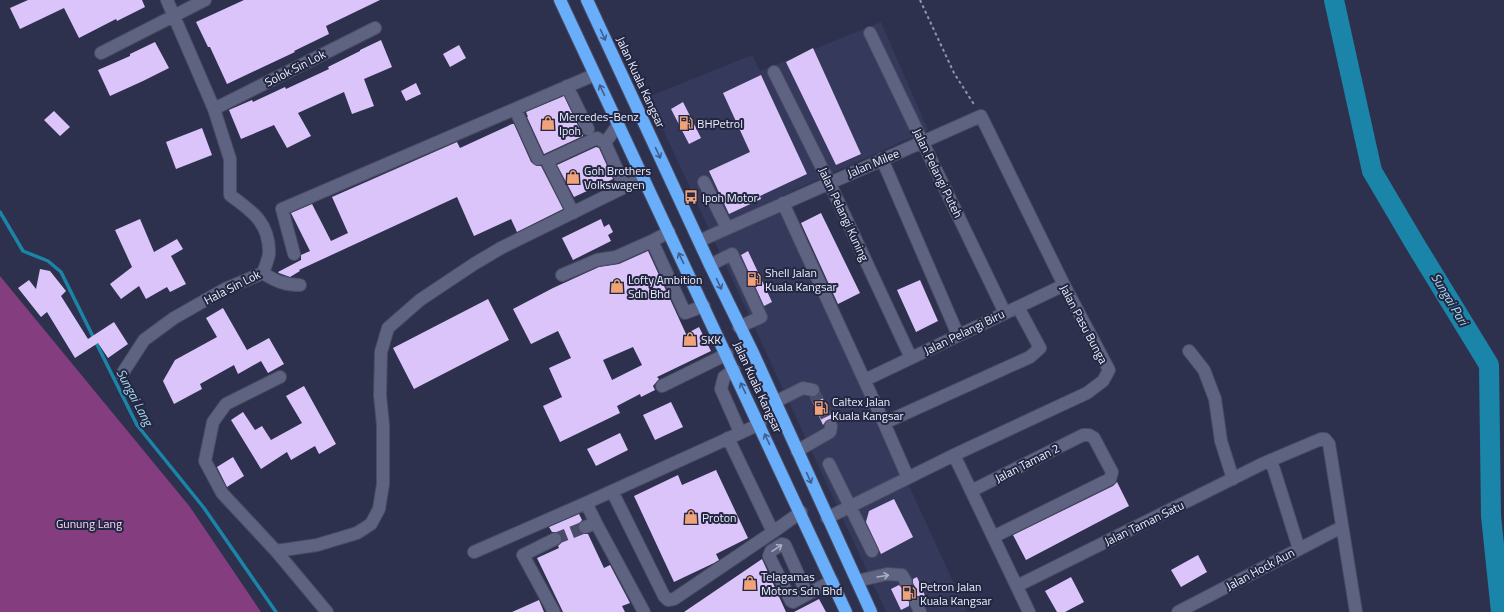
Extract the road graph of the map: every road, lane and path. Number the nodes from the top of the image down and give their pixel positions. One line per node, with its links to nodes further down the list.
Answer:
1 (167, 0): 6 (street, Hala Sin Lok)
2 (205, 0): 6 (street)
3 (560, 0): 11 (highway, Jalan Kuala Kangsar)
4 (587, 0): 30 (highway, Jalan Kuala Kangsar, one-way to 30)
5 (920, 0): 15 (path)
6 (174, 15): 9 (street); 13 (street, Hala Sin Lok)
7 (375, 28): 13 (street, Solok Sin Lok)
8 (870, 33): 18 (street, Jalan Pelangi Puteh)
9 (101, 53)
10 (774, 72): 24 (street, Jalan Pelangi Kuning)
11 (594, 74): 12 (street); 16 (highway, Jalan Kuala Kangsar, one-way to 11)
12 (567, 86): 14 (street); 17 (street)
13 (214, 109): 34 (street, Hala Sin Lok)
14 (515, 109): 20 (street); 32 (street)
15 (981, 116): 18 (street, Jalan Milee); 37 (street, Jalan Pasu Bunga)
16 (618, 125): 19 (street); 22 (highway, Jalan Kuala Kangsar)
17 (588, 129)
18 (922, 142): 21 (street, Jalan Milee); 40 (street, Jalan Pelangi Puteh)
19 (605, 143): 25 (street); 27 (street)
20 (538, 159)
21 (882, 160): 24 (street, Jalan Milee); 42 (street)
22 (642, 178): 25 (street); 29 (highway, Jalan Kuala Kangsar)
23 (704, 182): 28 (street)
24 (829, 182): 26 (street, Jalan Milee); 45 (street, Jalan Pelangi Kuning)
25 (625, 187): 27 (street)
26 (783, 203): 28 (street, Jalan Milee); 49 (street)
27 (573, 212): 75 (street)
28 (727, 228): 30 (street, Jalan Milee)
29 (668, 232): 31 (street); 38 (highway, Jalan Kuala Kangsar, one-way to 29)
30 (699, 240): 33 (highway, Jalan Kuala Kangsar)
31 (652, 241): 35 (street); 38 (street)
32 (294, 254)
33 (710, 265): 41 (highway, Jalan Kuala Kangsar, one-way to 41); 41 (street)
34 (263, 272): 36 (street); 47 (street, Hala Sin Lok)
35 (562, 275)
36 (300, 285)
37 (1064, 285): 39 (street, Jalan Pelangi Biru); 59 (street, Jalan Pasu Bunga)
38 (704, 306): 44 (highway, Jalan Kuala Kangsar)
39 (1018, 307): 40 (street, Jalan Pelangi Biru); 53 (street)
40 (1006, 313): 42 (street, Jalan Pelangi Biru)
41 (739, 327): 52 (highway, Jalan Kuala Kangsar)
42 (958, 335): 45 (street, Jalan Pelangi Biru)
43 (1189, 351): 63 (street)
44 (727, 354): 46 (highway, Jalan Kuala Kangsar); 50 (street)
45 (911, 358): 49 (street, Jalan Pelangi Biru)
46 (734, 370): 54 (highway, Jalan Kuala Kangsar, one-way to 46); 56 (street)
47 (122, 374)
48 (280, 377): 75 (street)
49 (865, 380): 53 (street)
50 (662, 386)
51 (813, 390): 52 (street)
52 (774, 402): 58 (highway, Jalan Kuala Kangsar)
53 (884, 423): 62 (street)
54 (760, 424): 56 (street); 68 (highway, Jalan Kuala Kangsar, one-way to 54)
55 (831, 426): 58 (street)
56 (740, 432): 57 (street)
57 (728, 438): 64 (street); 71 (street)
58 (797, 451): 69 (highway, Jalan Kuala Kangsar, one-way to 69)
59 (954, 455): 62 (street, Jalan Pasu Bunga); 65 (street)
60 (1271, 460): 63 (street, Jalan Taman Satu); 70 (street, Jalan Taman Satu); 74 (street)
61 (829, 464): 67 (street)
62 (908, 478): 67 (street, Jalan Pasu Bunga)
63 (1233, 479): 81 (street, Jalan Taman Satu)
64 (612, 491): 66 (street); 71 (street)
65 (971, 491): 72 (street); 72 (street, Jalan Taman 2)
66 (586, 504): 77 (street); 85 (street)
67 (850, 506): 69 (street, Jalan Pasu Bunga); 76 (street)
68 (801, 512): 71 (street); 78 (highway, Jalan Kuala Kangsar)
69 (827, 518): 79 (highway, Jalan Kuala Kangsar)
70 (1343, 530): 74 (street, Jalan Hock Aun); 90 (street)
71 (774, 532)
72 (993, 537): 81 (street)
73 (555, 539): 84 (street)
74 (1299, 549): 89 (street, Jalan Hock Aun)
75 (276, 551): 83 (street)
76 (872, 551)
77 (474, 552)
78 (830, 577): 82 (street); 86 (highway, Jalan Kuala Kangsar)
79 (857, 581): 80 (street, one-way to 80); 87 (highway, Jalan Kuala Kangsar)
80 (906, 582)
81 (1017, 586): 88 (street)
82 (805, 591)
83 (326, 612)
84 (554, 612)
85 (644, 612)
86 (846, 612)
87 (871, 612)
88 (1029, 612)
89 (1178, 612)
90 (1356, 612)

